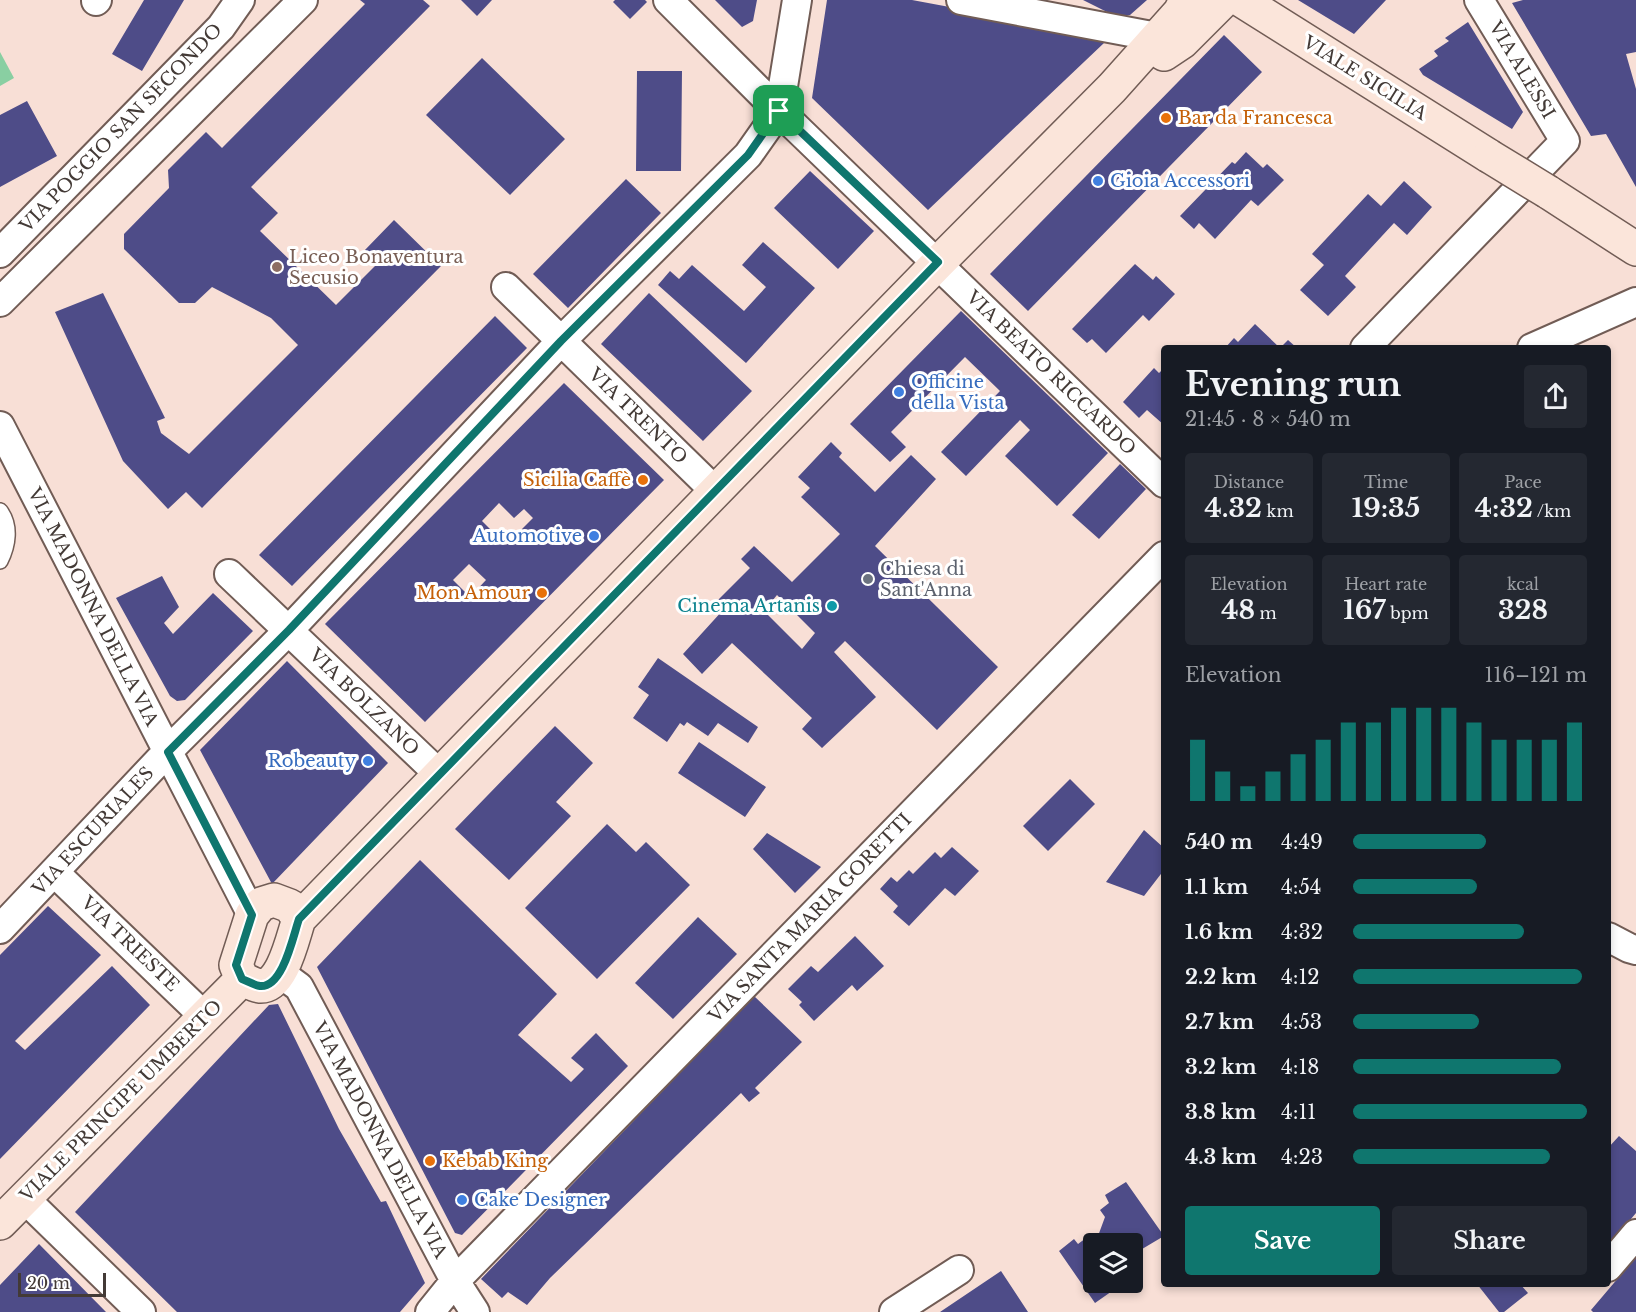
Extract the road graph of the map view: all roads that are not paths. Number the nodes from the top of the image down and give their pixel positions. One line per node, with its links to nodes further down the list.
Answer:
1 (240, 0): 14 (street, VIA POGGIO SAN SECONDO)
2 (303, 0): 17 (street)
3 (668, 0): 12 (street, VIA BEATO RICCARDO)
4 (797, 0): 12 (street, VIA ESCURIALES)
5 (961, 0): 10 (street)
6 (1186, 0): 10 (main road)
7 (1224, 0): 11 (main road)
8 (1241, 0): 13 (main road, VIALE SICILIA, bridge)
9 (1479, 0): 20 (street, VIA ALESSI)
10 (1157, 37): 11 (main road)
11 (1112, 88): 15 (main road)
12 (779, 111): 15 (street, VIA BEATO RICCARDO); 19 (street, VIA ESCURIALES)
13 (1636, 249)
14 (0, 253)
15 (938, 262): 23 (street, VIA BEATO RICCARDO); 24 (main road)
16 (506, 286): 19 (street, VIA TRENTO)
17 (0, 302)
18 (1625, 307): 21 (street)
19 (561, 341): 24 (street, VIA TRENTO); 29 (street, VIA ESCURIALES)
20 (1368, 345)
21 (1539, 345)
22 (0, 426): 30 (street, VIA MADONNA DELLA VIA)
23 (1161, 480)
24 (715, 491): 31 (main road)
25 (0, 511): 27 (lane)
26 (1161, 559): 46 (street, VIA SANTA MARIA GORETTI)
27 (0, 561)
28 (229, 574): 29 (street, VIA BOLZANO)
29 (289, 630): 30 (street, VIA ESCURIALES); 31 (street, VIA BOLZANO)
30 (168, 752): 32 (street, VIA ESCURIALES); 33 (street, VIA MADONNA DELLA VIA)
31 (439, 774): 34 (main road)
32 (55, 873): 35 (street, VIA ESCURIALES); 40 (street, VIA TRIESTE)
33 (252, 915): 34 (main road); 39 (main road)
34 (299, 919): 38 (main road)
35 (0, 929)
36 (1611, 939): 37 (street)
37 (1636, 950)
38 (280, 973): 39 (main road); 46 (street, VIA MADONNA DELLA VIA)
39 (242, 979): 40 (main road, VIALE PRINCIPE UMBERTO)
40 (204, 1016): 41 (main road, VIALE PRINCIPE UMBERTO)
41 (24, 1198): 42 (main road, VIALE PRINCIPE UMBERTO); 47 (street)
42 (0, 1223)
43 (1636, 1234): 44 (street)
44 (1611, 1263)
45 (959, 1270): 50 (street)
46 (455, 1281): 48 (street, VIA SANTA MARIA GORETTI); 49 (street, VIA MADONNA DELLA VIA)
47 (141, 1312)
48 (430, 1312)
49 (475, 1312)
50 (894, 1312)

